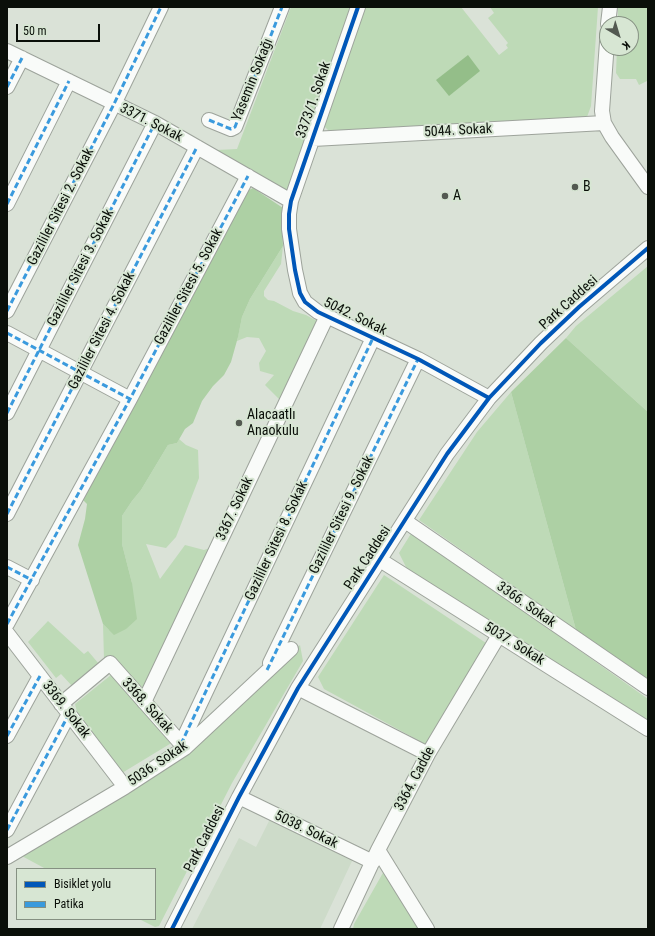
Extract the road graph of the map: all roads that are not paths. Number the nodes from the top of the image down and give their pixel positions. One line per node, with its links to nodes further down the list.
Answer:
1 (161, 7): 9 (street, Gazililer Sitesi 2. Sokak)
2 (282, 7): 10 (street, Yasemin Sokağı)
3 (358, 7): 13 (street, 3373/1. Sokak)
4 (7, 51): 6 (street, 3371. Sokak)
5 (606, 56): 12 (street)
6 (22, 58): 7 (street, 3371. Sokak); 8 (street)
7 (69, 81): 9 (street, 3371. Sokak); 18 (street)
8 (7, 87)
9 (114, 104): 11 (street, 3371. Sokak); 20 (street, Gazililer Sitesi 2. Sokak)
10 (209, 120)
11 (155, 124): 14 (street, 3371. Sokak); 24 (street, Gazililer Sitesi 3. Sokak)
12 (604, 124): 13 (street, 5044. Sokak); 16 (street)
13 (312, 139): 17 (street, 3373/1. Sokak)
14 (197, 147): 15 (street, 3371. Sokak); 26 (street, Gazililer Sitesi 4. Sokak)
15 (248, 176): 17 (street, 3371. Sokak); 28 (street, Gazililer Sitesi 5. Sokak)
16 (648, 187)
17 (291, 201): 21 (street, 5042. Sokak)
18 (7, 204)
19 (648, 248): 27 (street, Park Caddesi)
20 (7, 311)
21 (327, 316): 23 (street, 5042. Sokak); 43 (street, 3367. Sokak)
22 (7, 333): 24 (street)
23 (373, 338): 25 (street, 5042. Sokak); 47 (street, Gazililer Sitesi 8. Sokak)
24 (40, 350): 26 (street); 29 (street, Gazililer Sitesi 3. Sokak)
25 (418, 359): 27 (street, 5042. Sokak); 39 (street, Gazililer Sitesi 9. Sokak)
26 (81, 373): 28 (street); 30 (street, Gazililer Sitesi 4. Sokak)
27 (489, 398): 31 (street, Park Caddesi)
28 (130, 399): 34 (street, Gazililer Sitesi 5. Sokak)
29 (7, 413)
30 (7, 514)
31 (405, 521): 32 (street, Park Caddesi); 42 (street, 3366. Sokak)
32 (380, 560): 37 (street, 5037. Sokak); 41 (street, Park Caddesi)
33 (7, 567): 34 (street)
34 (32, 580): 35 (street, Gazililer Sitesi 5. Sokak)
35 (7, 624)
36 (7, 633): 40 (street, 3369. Sokak)
37 (499, 635): 45 (street, 5037. Sokak); 48 (street, 3364. Cadde)
38 (291, 649): 39 (street, 5036. Sokak)
39 (267, 670): 47 (street, 5036. Sokak)
40 (40, 676): 44 (street, 3369. Sokak); 46 (street)
41 (298, 688): 48 (street); 50 (street, Park Caddesi)
42 (648, 688)
43 (144, 702): 44 (street, 3368. Sokak); 47 (street, 3368. Sokak)
44 (65, 709): 49 (street, 3369. Sokak); 51 (street)
45 (648, 729)
46 (7, 736)
47 (183, 746): 49 (street, 5036. Sokak)
48 (428, 754): 52 (street, 3364. Cadde)
49 (125, 787): 53 (street, 5036. Sokak)
50 (240, 797): 52 (street, 5038. Sokak); 54 (street, Park Caddesi)
51 (7, 830)
52 (375, 856): 55 (street, 3364. Cadde); 56 (street)
53 (7, 858)
54 (172, 929)
55 (341, 929)
56 (427, 929)

